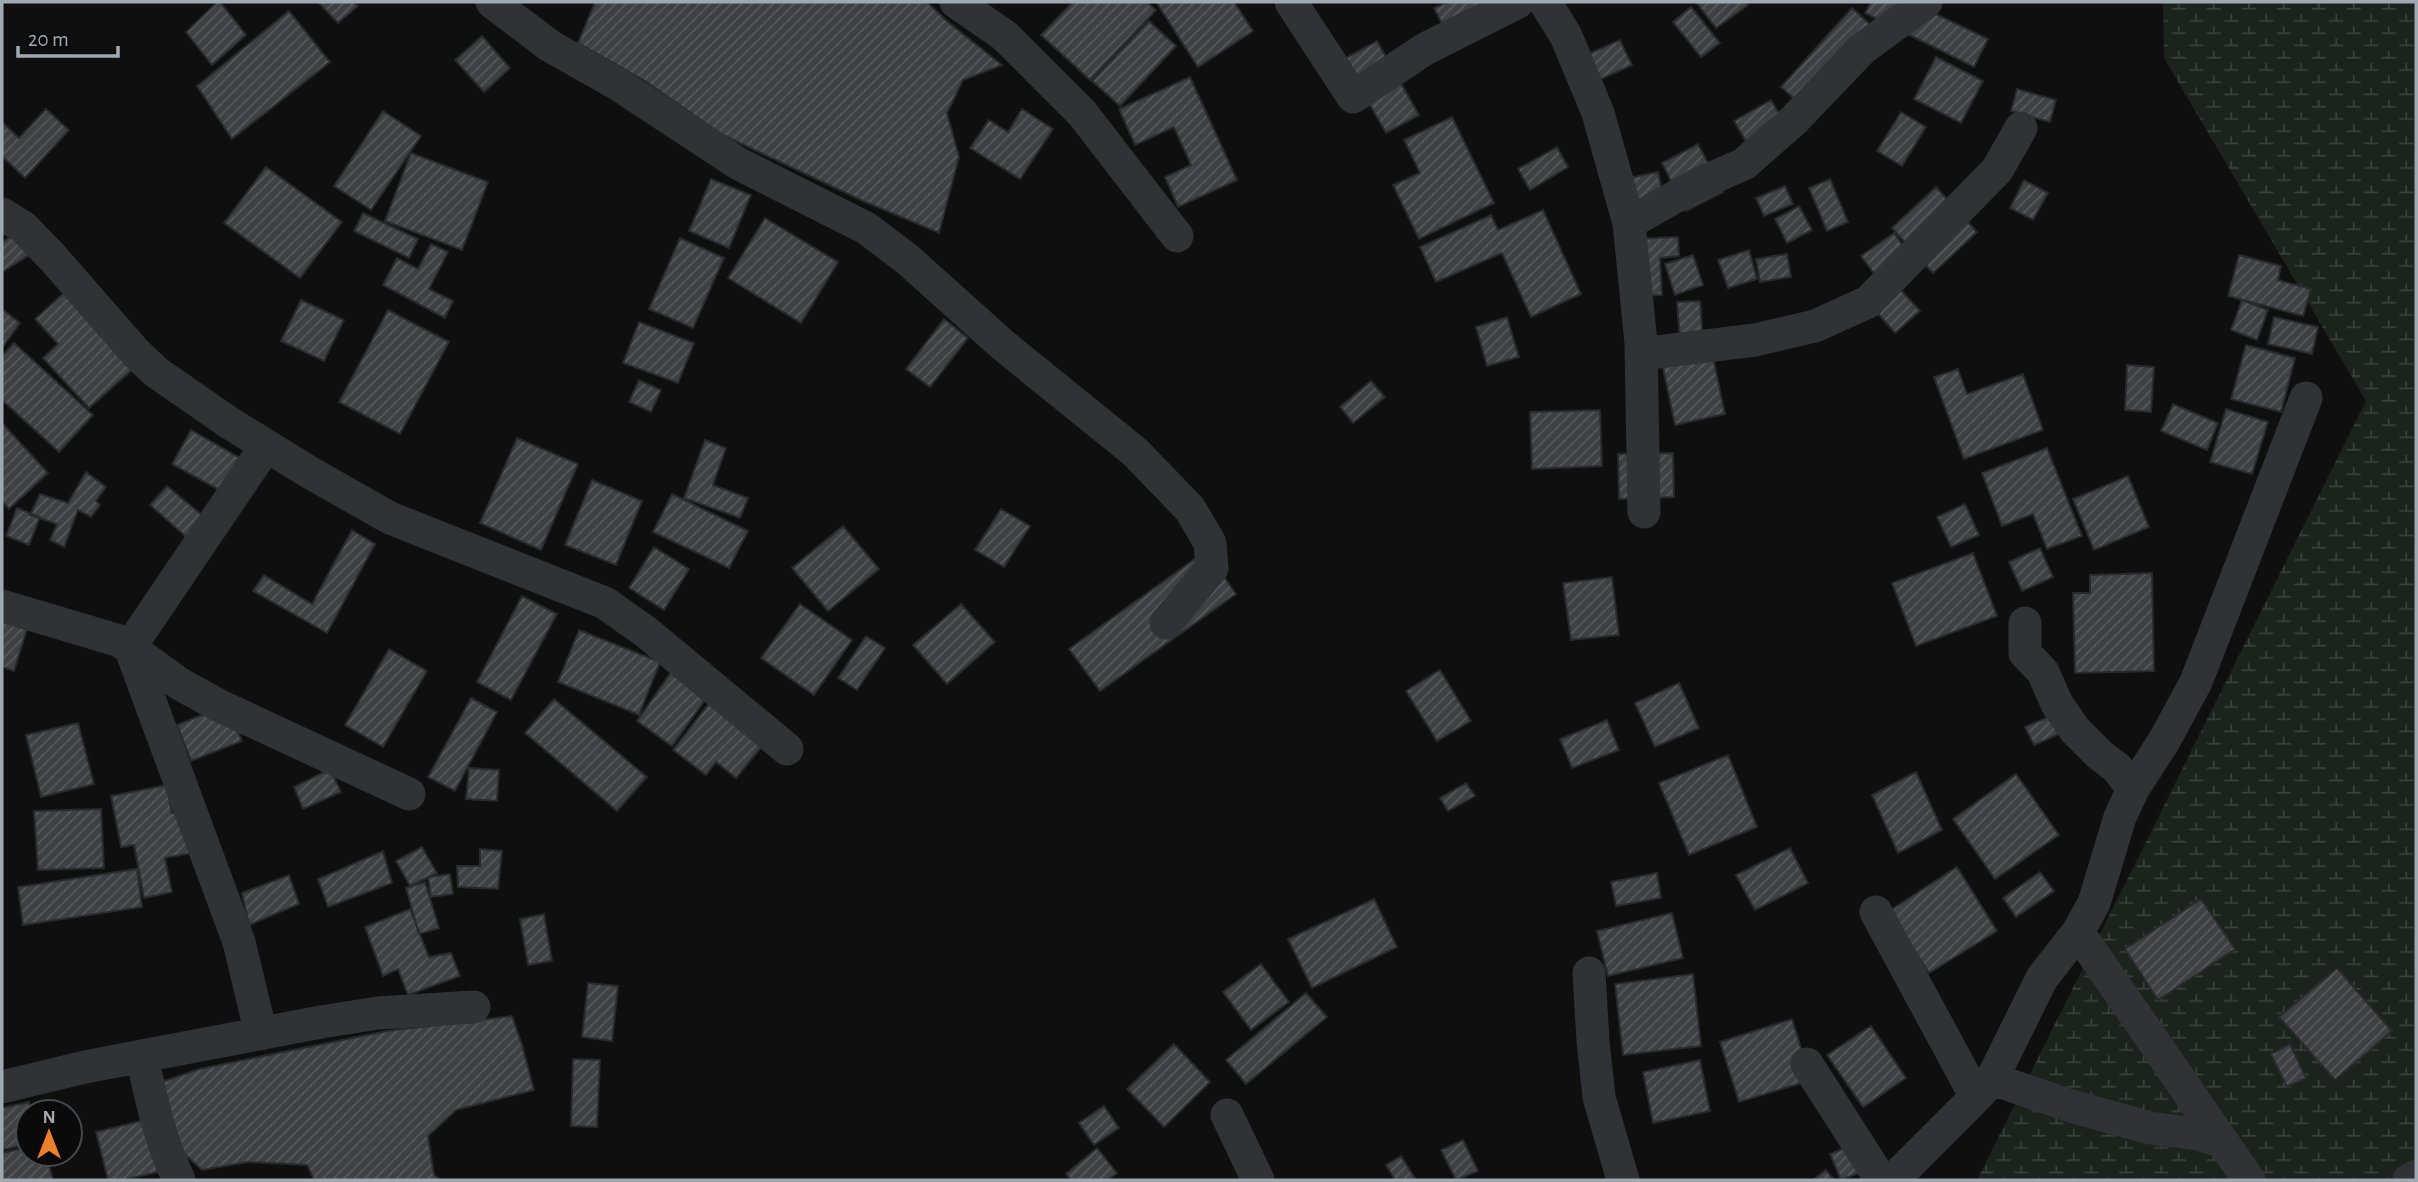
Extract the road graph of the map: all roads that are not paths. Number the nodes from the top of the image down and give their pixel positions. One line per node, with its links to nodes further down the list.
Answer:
1 (492, 2): 16 (street)
2 (956, 2): 10 (street)
3 (1292, 2): 4 (street)
4 (1518, 2)
5 (1545, 2): 9 (street)
6 (1926, 2): 9 (street)
7 (2021, 128): 11 (street)
8 (2, 214): 13 (street)
9 (1629, 223): 11 (street)
10 (1177, 236)
11 (1641, 354): 14 (street)
12 (2306, 398): 20 (street)
13 (266, 446): 18 (street); 19 (street)
14 (1644, 512)
15 (2, 606): 18 (street)
16 (1166, 623)
17 (2025, 623): 20 (street)
18 (130, 647): 21 (street); 26 (street)
19 (787, 749)
20 (2133, 789): 23 (street)
21 (409, 794)
22 (1876, 912): 30 (street)
23 (2078, 932): 30 (street); 32 (street)
24 (1589, 973): 36 (street)
25 (474, 1007): 26 (street)
26 (261, 1034): 27 (street)
27 (142, 1056): 29 (street); 34 (street)
28 (1807, 1064): 37 (street)
29 (2, 1087)
30 (1984, 1088): 32 (street); 38 (street)
31 (1227, 1115): 35 (street)
32 (2221, 1141): 39 (street)
33 (2416, 1176): 40 (street)
34 (179, 1180)
35 (1258, 1180)
36 (1623, 1180)
37 (1881, 1180)
38 (1893, 1180)
39 (2249, 1180)
40 (2409, 1180)

